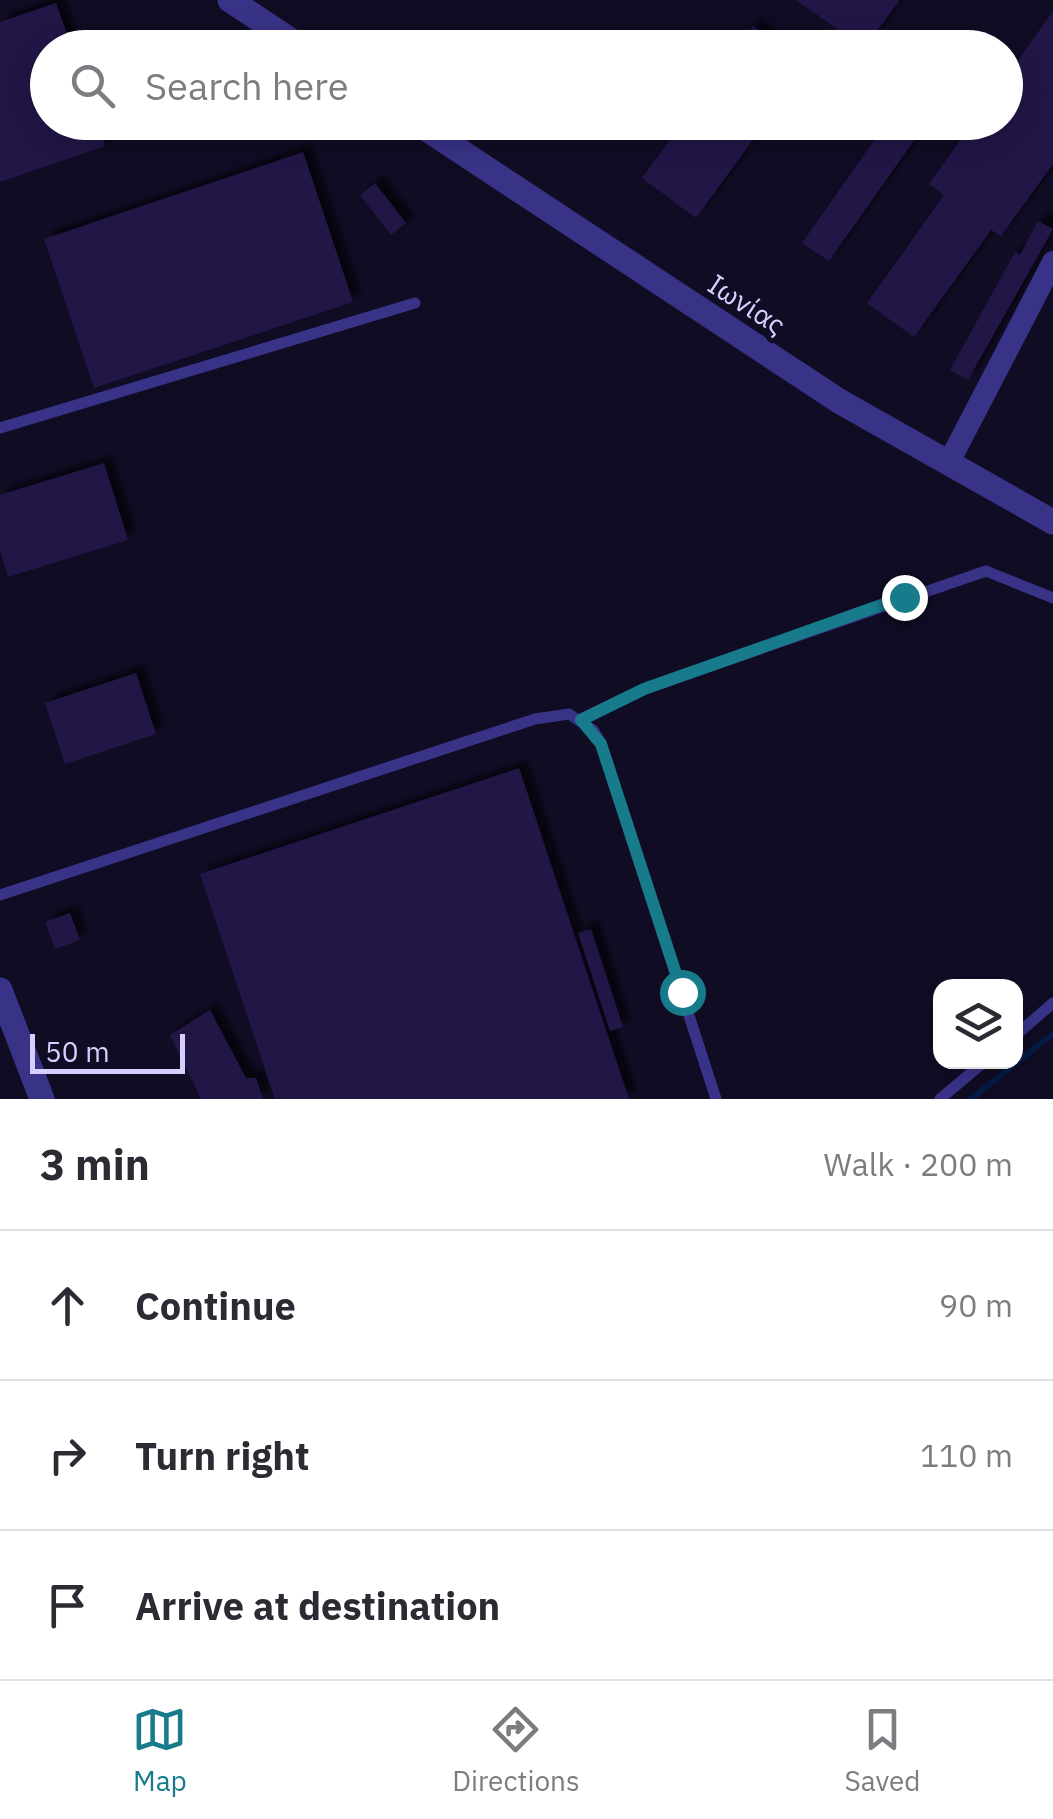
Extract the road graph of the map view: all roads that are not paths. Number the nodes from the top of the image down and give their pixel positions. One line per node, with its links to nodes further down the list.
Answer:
1 (230, 0): 2 (street)
2 (275, 30)
3 (443, 140): 7 (street, Ιωνίας)
4 (1053, 262): 7 (street)
5 (414, 304): 6 (lane)
6 (0, 428)
7 (948, 462): 8 (street, Ιωνίας)
8 (1053, 522)
9 (1053, 598): 10 (lane)
10 (581, 720): 11 (lane); 17 (lane)
11 (0, 895)
12 (0, 990): 16 (street)
13 (1053, 1003): 14 (lane)
14 (1023, 1029)
15 (976, 1069): 18 (lane)
16 (42, 1099)
17 (716, 1099)
18 (940, 1099)

